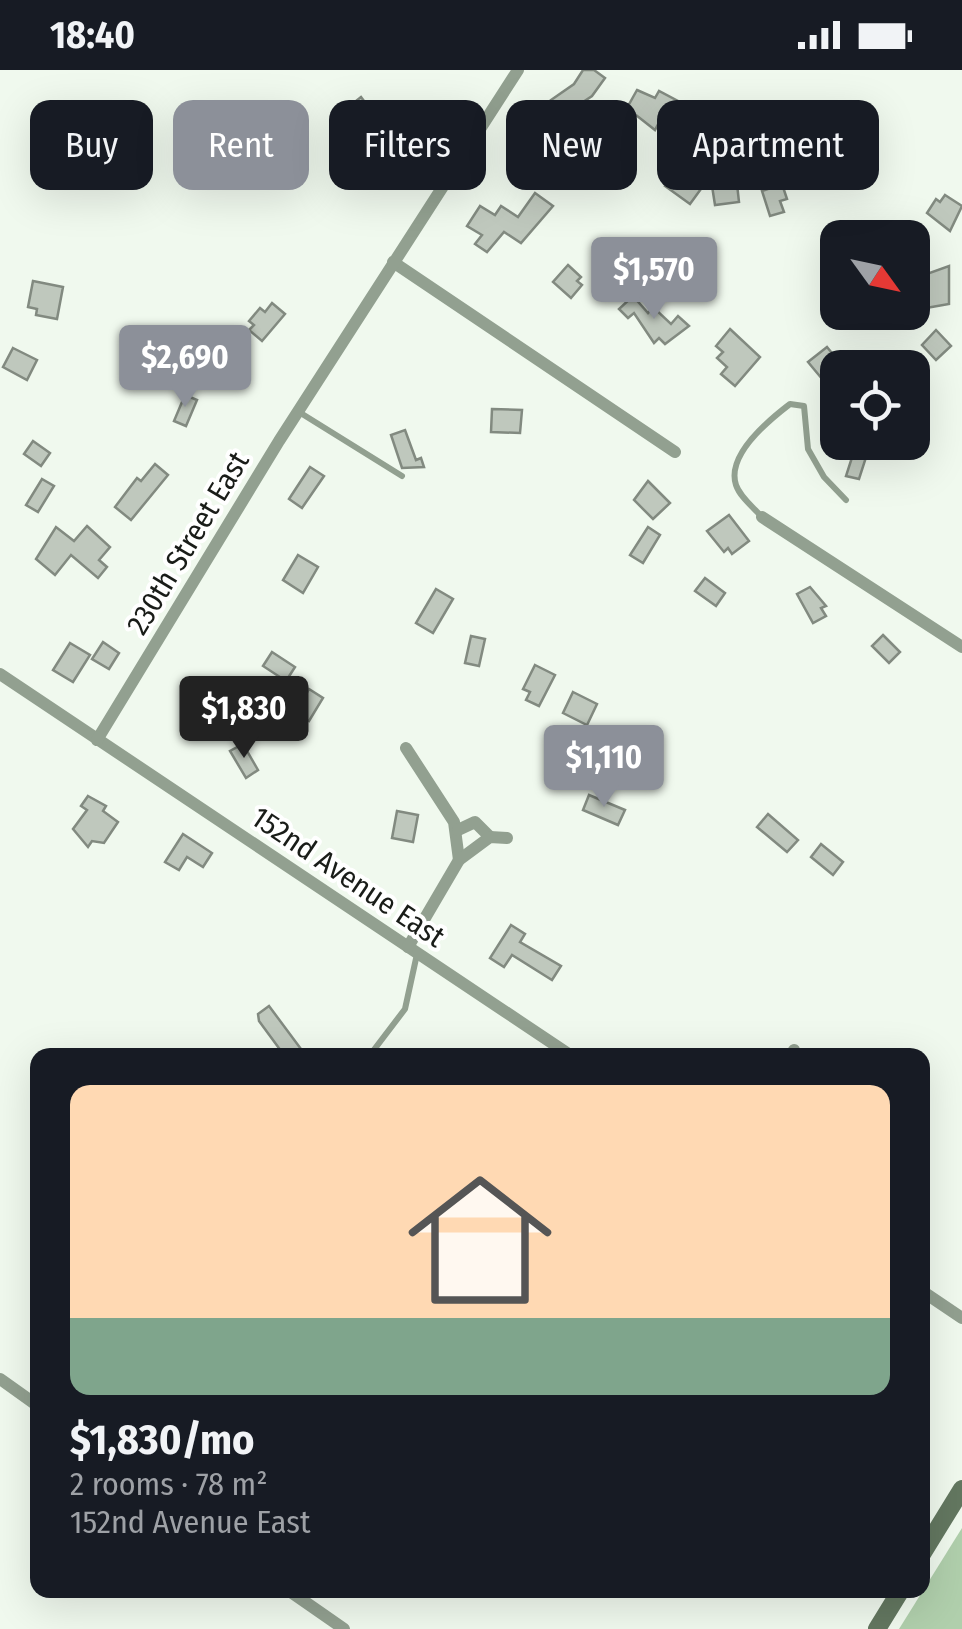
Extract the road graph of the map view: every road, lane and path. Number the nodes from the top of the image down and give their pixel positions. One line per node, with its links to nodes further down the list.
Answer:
1 (518, 70): 2 (street, 230th Street East)
2 (393, 262): 3 (street, 230th Street East); 4 (street)
3 (298, 411): 5 (lane); 10 (street, 230th Street East)
4 (674, 452)
5 (402, 476)
6 (846, 500): 7 (lane)
7 (762, 517): 8 (street)
8 (962, 648)
9 (0, 674): 10 (street, 152nd Avenue East)
10 (97, 740): 16 (street, 152nd Avenue East)
11 (406, 748): 12 (street)
12 (458, 830): 13 (street); 15 (street)
13 (490, 837): 14 (street); 15 (street)
14 (507, 838)
15 (459, 860): 16 (street)
16 (412, 950): 17 (lane); 18 (street, 152nd Avenue East)
17 (375, 1048)
18 (559, 1048)
19 (930, 1297): 20 (street)
20 (962, 1318)
21 (0, 1380): 22 (street)
22 (30, 1401)
23 (962, 1488): 24 (street)
24 (930, 1541)
25 (299, 1598): 27 (street)
26 (896, 1598): 28 (street)
27 (344, 1629)
28 (877, 1629)

